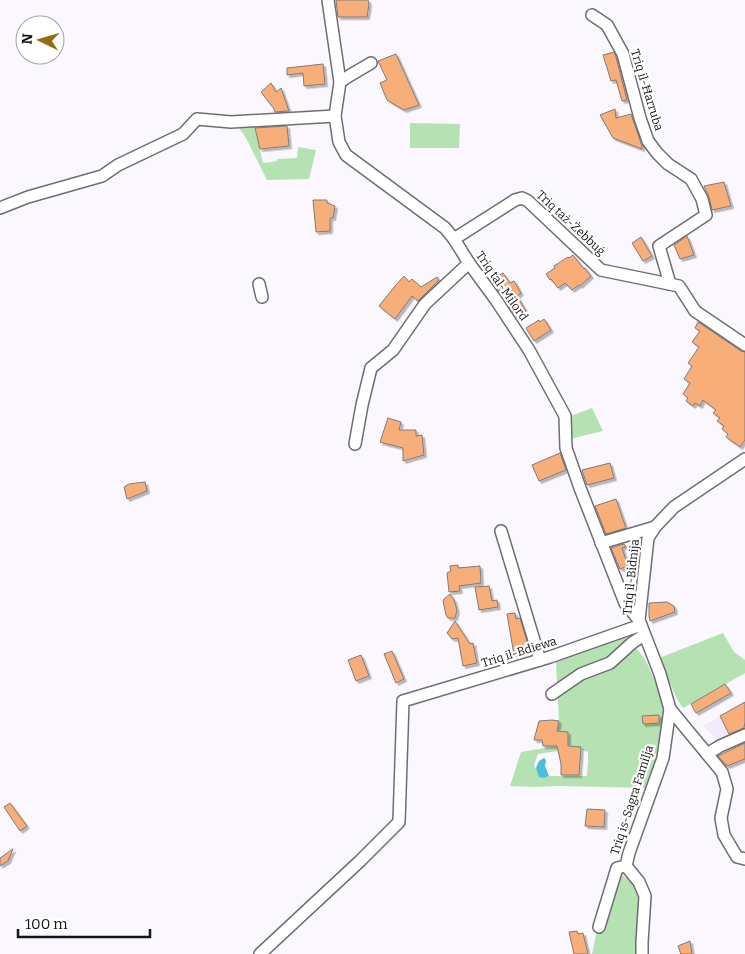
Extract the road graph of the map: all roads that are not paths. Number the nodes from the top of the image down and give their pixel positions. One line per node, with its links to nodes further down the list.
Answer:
1 (328, 0): 4 (street, Triq tal-Milord)
2 (592, 15): 10 (street, Triq il-Ħarruba)
3 (371, 63): 4 (street)
4 (340, 82): 5 (street, Triq tal-Milord)
5 (335, 116): 6 (street); 7 (street, Triq tal-Milord)
6 (0, 208)
7 (454, 239): 8 (street, Triq tal-Milord); 10 (street, Triq taż-Żebbuġ)
8 (469, 263): 13 (street); 17 (street, Triq tal-Milord)
9 (259, 284): 11 (street)
10 (670, 284): 12 (street, Triq taż-Żebbuġ)
11 (262, 297)
12 (745, 345)
13 (355, 444)
14 (745, 459): 15 (street, Triq il-Bidnija)
15 (655, 526): 17 (street); 18 (street, Triq il-Bidnija)
16 (501, 531): 19 (street)
17 (601, 542): 18 (street, Triq tal-Milord)
18 (641, 626): 19 (street, Triq il-Bdiewa); 20 (street); 21 (street, Triq is-Sagra Familja)
19 (540, 660): 27 (street, Triq il-Bdiewa)
20 (552, 694)
21 (670, 709): 23 (street); 25 (street, Triq is-Sagra Familja)
22 (745, 735): 23 (street)
23 (707, 754): 24 (street)
24 (745, 859)
25 (626, 866): 26 (street); 28 (street, Triq is-Sagra Familja)
26 (600, 927)
27 (260, 954)
28 (642, 954)

